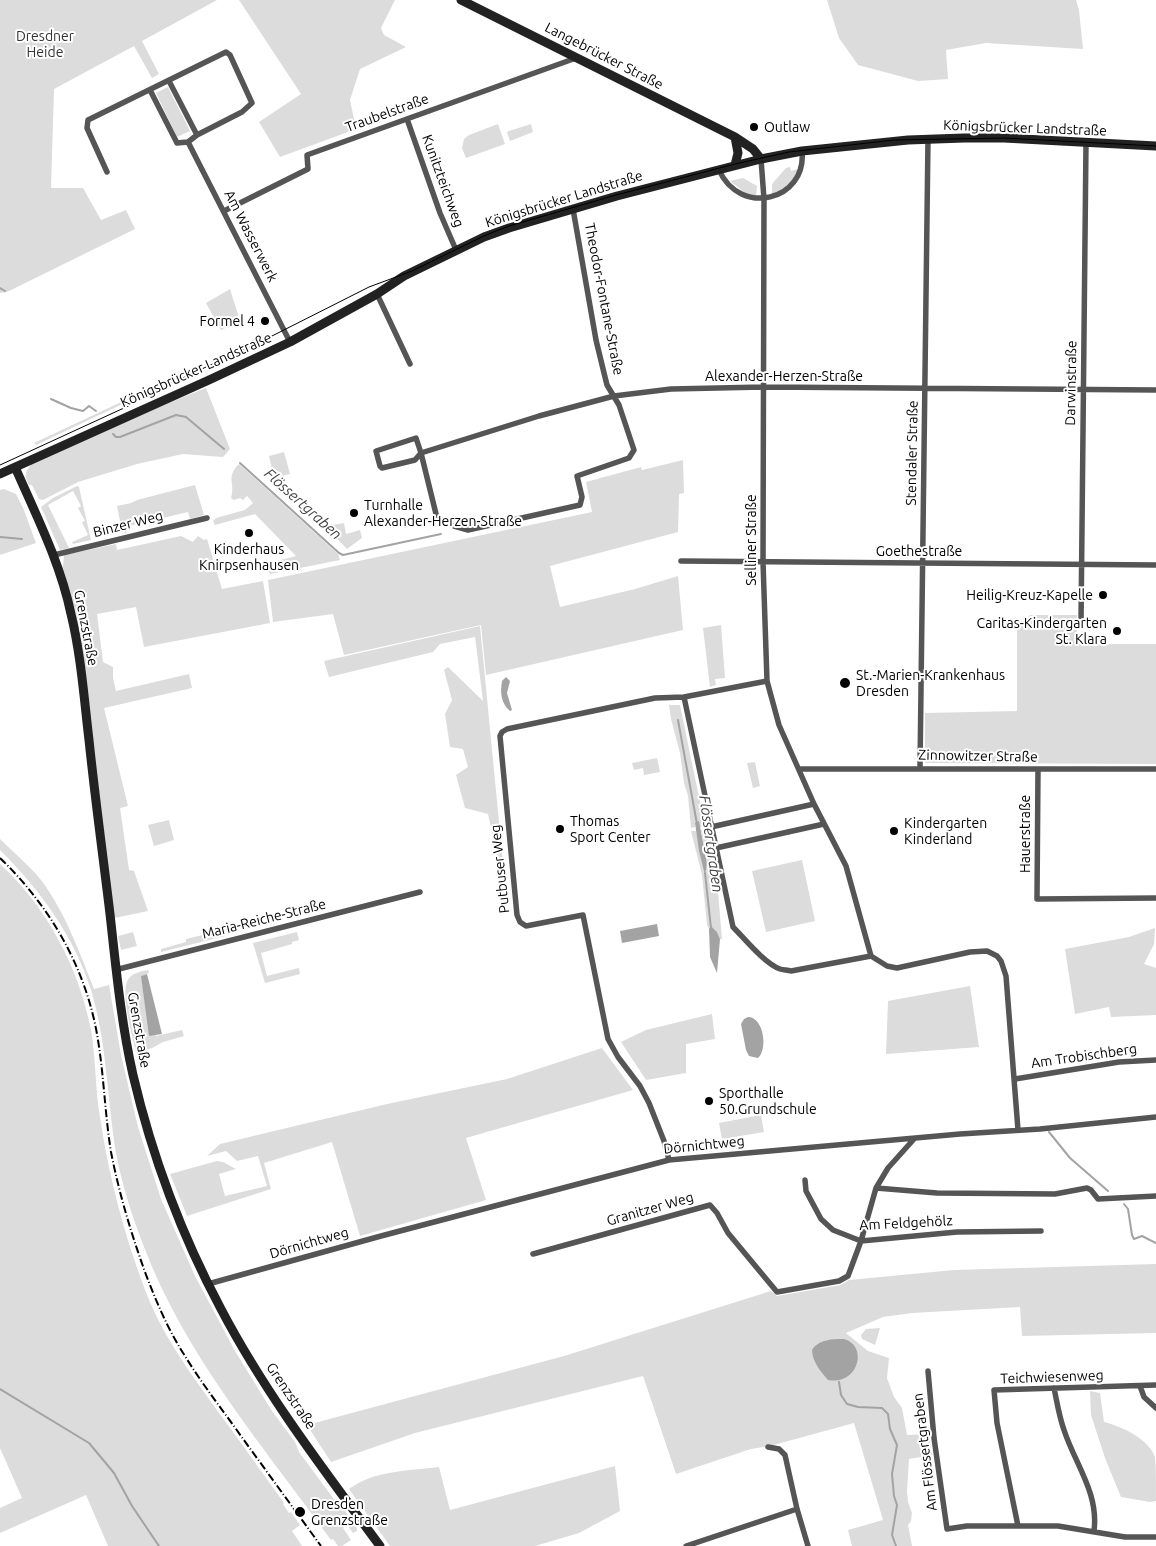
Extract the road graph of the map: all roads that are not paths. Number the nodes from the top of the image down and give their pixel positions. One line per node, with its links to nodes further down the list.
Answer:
1 (461, 0): 2 (main road, Langebrücker Straße)
2 (576, 58): 5 (street, Traubelstraße); 7 (main road, Langebrücker Straße)
3 (170, 81): 4 (street); 6 (street); 6 (street)
4 (150, 90): 9 (street); 16 (street)
5 (407, 119): 19 (street, Traubelstraße); 20 (street, Kunitzteichweg)
6 (196, 135): 9 (street)
7 (735, 137): 13 (main road, Langebrücker Straße); 14 (main road)
8 (928, 139): 10 (main road, Königsbrücker Landstraße); 12 (main road, Königsbrücker Landstraße); 25 (street, Stendaler Straße)
9 (188, 142): 19 (street, Am Wasserwerk)
10 (1086, 143): 11 (main road, Königsbrücker Landstraße); 26 (street, Darwinstraße)
11 (1156, 146)
12 (802, 151): 13 (main road, Königsbrücker Landstraße); 17 (street)
13 (761, 159): 14 (main road, Königsbrücker Landstraße); 17 (street)
14 (735, 165): 15 (main road, Königsbrücker Landstraße)
15 (719, 170): 17 (street); 18 (main road, Königsbrücker Landstraße)
16 (107, 172)
17 (764, 197): 24 (street, Selliner Straße)
18 (573, 208): 20 (main road, Königsbrücker Landstraße); 28 (street, Theodor-Fontane-Straße)
19 (224, 212): 22 (street, Am Wasserwerk)
20 (456, 250): 21 (main road, Königsbrücker Landstraße)
21 (377, 294): 22 (main road, Königsbrücker Landstraße); 23 (street)
22 (290, 342): 30 (main road, Königsbrücker Landstraße)
23 (410, 364)
24 (764, 387): 25 (street, Alexander-Herzen-Straße); 28 (street, Alexander-Herzen-Straße); 35 (street, Selliner Straße)
25 (925, 388): 26 (street, Alexander-Herzen-Straße); 36 (street, Stendaler Straße)
26 (1083, 390): 27 (street, Alexander-Herzen-Straße); 37 (street, Darwinstraße)
27 (1156, 390)
28 (614, 396): 29 (street, Alexander-Herzen-Straße); 29 (street, Theodor-Fontane-Straße)
29 (421, 452): 29 (street, Alexander-Herzen-Straße)
30 (15, 467): 31 (main road, Königsbrücker Landstraße); 33 (main road, Grenzstraße)
31 (0, 474)
32 (207, 518): 33 (street, Binzer Weg)
33 (54, 555): 53 (main road, Grenzstraße)
34 (681, 561): 35 (street, Goethestraße)
35 (763, 562): 36 (street, Goethestraße); 40 (street, Selliner Straße)
36 (922, 563): 37 (street, Goethestraße); 42 (street, Stendaler Straße)
37 (1081, 564): 38 (street, Goethestraße); 39 (street, Darwinstraße)
38 (1156, 565)
39 (1081, 623)
40 (766, 681): 41 (street); 43 (street, Selliner Straße)
41 (684, 697): 48 (street); 59 (street, Putbuser Weg)
42 (920, 768): 43 (street, Zinnowitzer Straße); 44 (street, Zinnowitzer Straße)
43 (799, 769): 46 (street, Selliner Straße)
44 (1038, 769): 45 (street, Zinnowitzer Straße); 51 (street, Hauerstraße)
45 (1156, 769)
46 (814, 804): 47 (street, Selliner Straße); 48 (street)
47 (824, 824): 49 (street); 52 (street, Selliner Straße)
48 (711, 827): 49 (street)
49 (716, 848): 52 (street)
50 (420, 892): 53 (street, Maria-Reiche-Straße)
51 (1156, 898)
52 (871, 956): 55 (street, Am Trobischberg)
53 (115, 970): 66 (main road, Grenzstraße)
54 (1156, 1060): 55 (street, Am Trobischberg)
55 (1015, 1079): 57 (street, Am Trobischberg)
56 (1156, 1117): 57 (street, Dörnichtweg)
57 (1018, 1130): 58 (street, Dörnichtweg)
58 (914, 1139): 59 (street, Dörnichtweg); 61 (street, Granitzer Weg)
59 (669, 1160): 66 (street, Dörnichtweg)
60 (805, 1180): 64 (street, Am Feldgehölz)
61 (876, 1188): 62 (street); 64 (street, Granitzer Weg)
62 (1156, 1196)
63 (1041, 1231): 64 (street, Am Feldgehölz)
64 (861, 1241): 65 (street, Granitzer Weg)
65 (533, 1254)
66 (208, 1284): 77 (main road, Grenzstraße)
67 (928, 1371): 74 (street, Am Flössertgraben)
68 (1156, 1385): 69 (street, Teichwiesenweg)
69 (1140, 1386): 70 (street, Teichwiesenweg); 71 (street)
70 (1054, 1388): 74 (street, Teichwiesenweg); 75 (street)
71 (1156, 1408)
72 (768, 1446): 73 (street)
73 (797, 1509): 78 (street); 79 (street)
74 (1018, 1526): 75 (street)
75 (1094, 1531): 76 (street)
76 (1156, 1537)
77 (380, 1546)
78 (686, 1546)
79 (808, 1546)

